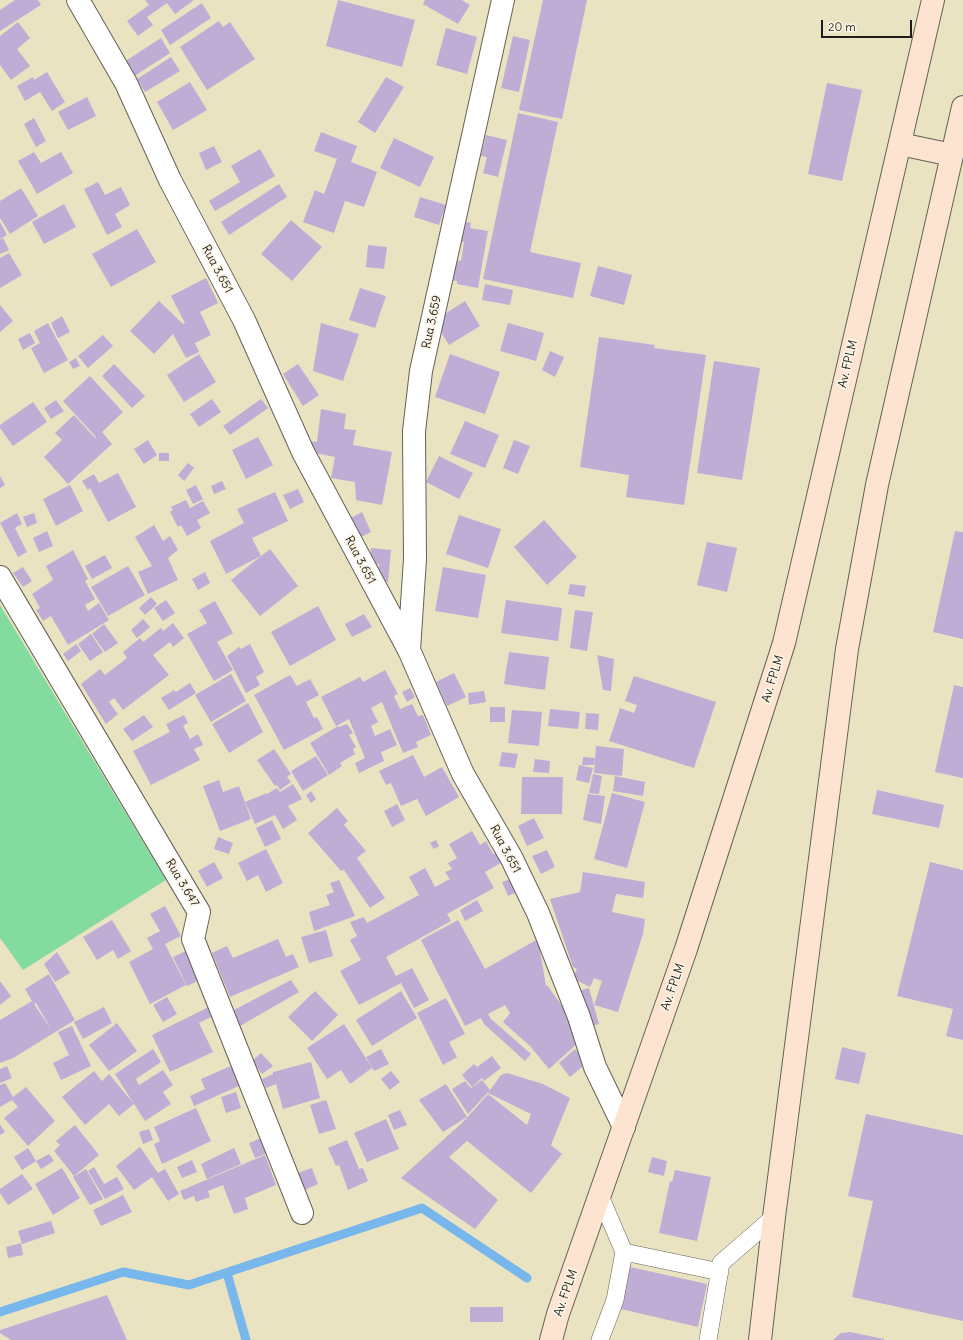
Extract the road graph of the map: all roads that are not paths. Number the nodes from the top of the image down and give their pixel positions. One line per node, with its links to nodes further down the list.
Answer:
1 (78, 0): 8 (street, Rua 3.651)
2 (503, 0): 8 (street, Rua 3.659)
3 (933, 0): 5 (main road, Av. FPLM)
4 (963, 107): 6 (main road)
5 (900, 144): 6 (main road); 9 (main road, Av. FPLM)
6 (952, 155): 12 (main road)
7 (0, 577): 11 (street, Rua 3.647)
8 (409, 650): 9 (street, Rua 3.651)
9 (624, 1128): 10 (main road, Av. FPLM)
10 (600, 1196): 13 (lane); 15 (main road, Av. FPLM)
11 (302, 1212)
12 (774, 1217): 14 (lane); 18 (main road)
13 (624, 1252): 14 (lane); 16 (lane)
14 (720, 1272): 17 (lane)
15 (550, 1340)
16 (600, 1340)
17 (708, 1340)
18 (760, 1340)

